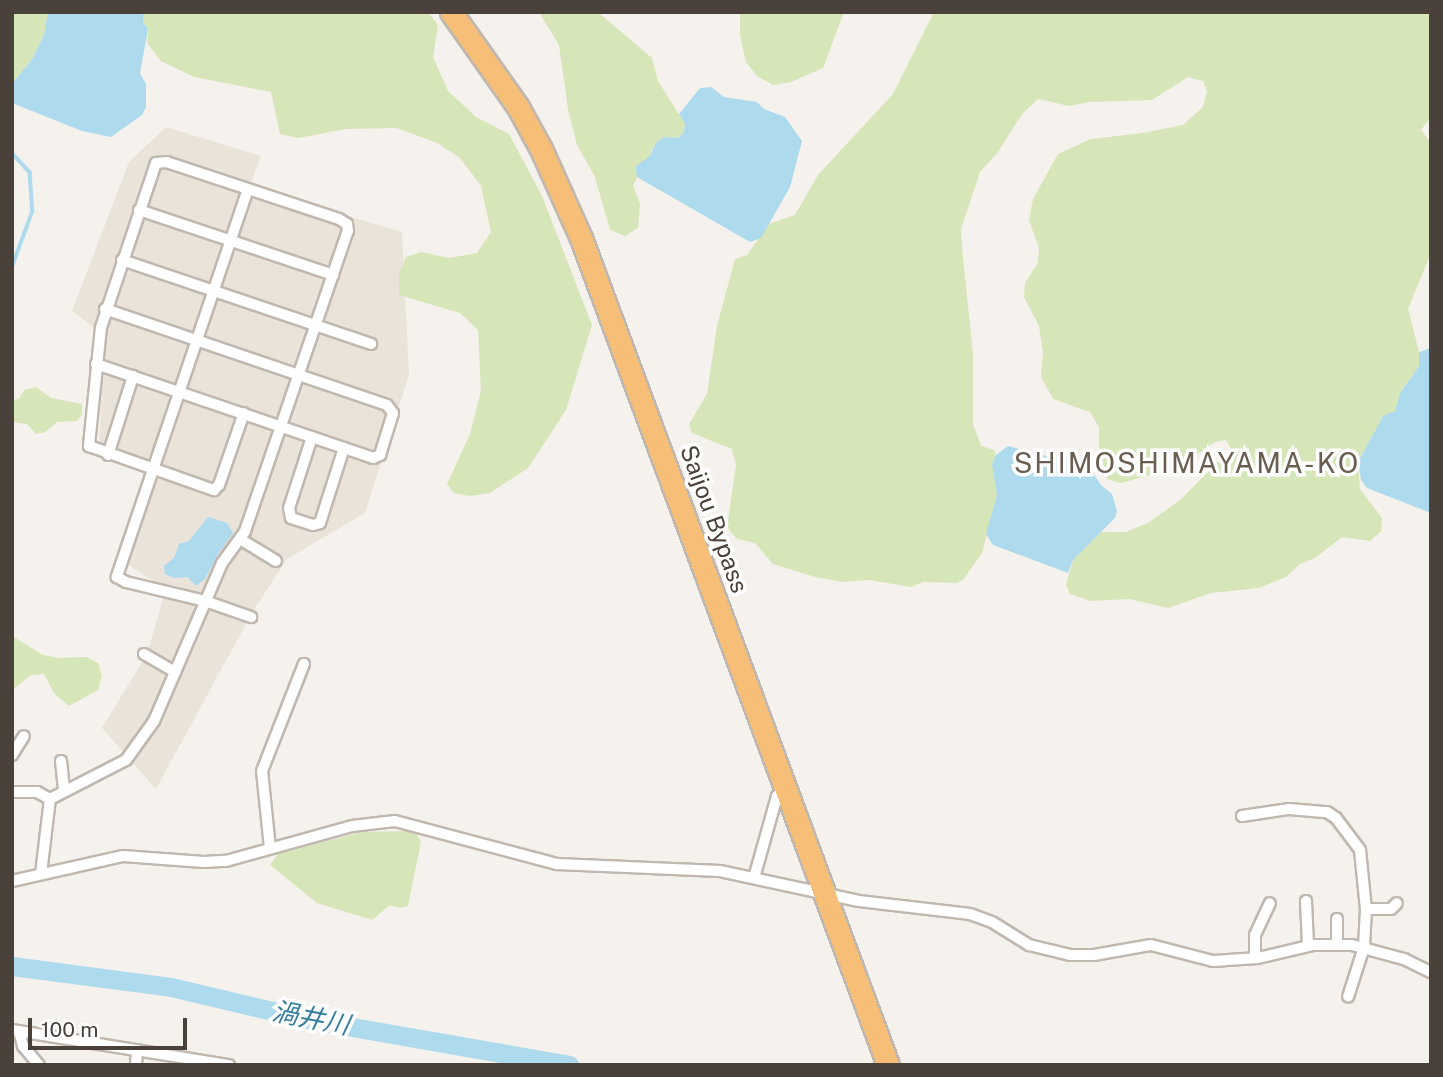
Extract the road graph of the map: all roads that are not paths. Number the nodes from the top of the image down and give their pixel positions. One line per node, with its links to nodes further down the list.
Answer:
1 (450, 12): 34 (highway, Saijou Bypass)
2 (248, 189): 3 (street); 4 (street); 6 (street)
3 (139, 209): 4 (street); 5 (street)
4 (231, 240): 6 (street); 7 (street)
5 (122, 260): 7 (street); 8 (street)
6 (333, 275): 9 (street)
7 (214, 290): 9 (street); 10 (street)
8 (105, 309): 10 (street); 12 (street)
9 (316, 326): 11 (street); 13 (street)
10 (197, 340): 13 (street); 15 (street)
11 (371, 344)
12 (96, 363): 14 (street); 20 (street)
13 (299, 375): 17 (street); 19 (street)
14 (133, 376): 15 (street); 20 (street)
15 (180, 391): 16 (street); 21 (street)
16 (244, 413): 17 (street); 21 (street)
17 (281, 426): 18 (street); 22 (street)
18 (312, 437): 19 (street); 19 (street)
19 (344, 448)
20 (108, 455): 21 (street)
21 (153, 470): 24 (street)
22 (240, 539): 23 (street); 24 (street)
23 (276, 561)
24 (205, 601): 25 (street); 28 (street)
25 (251, 617)
26 (144, 654): 28 (street)
27 (304, 664): 37 (street)
28 (175, 672): 32 (street)
29 (24, 736): 30 (street)
30 (12, 755)
31 (61, 761): 32 (street)
32 (64, 789): 35 (street)
33 (12, 792): 35 (street)
34 (788, 792): 39 (street); 41 (highway, Saijou Bypass)
35 (50, 799): 38 (street)
36 (1242, 816): 45 (street)
37 (270, 848): 38 (street); 39 (street)
38 (41, 874): 40 (street)
39 (754, 878): 41 (street)
40 (12, 881)
41 (827, 894): 50 (street); 58 (highway, Saijou Bypass)
42 (1306, 901): 48 (street)
43 (1270, 903): 50 (street)
44 (1397, 903): 45 (street)
45 (1366, 909): 49 (street)
46 (1337, 919): 47 (street)
47 (1337, 944): 48 (street); 49 (street)
48 (1308, 945): 50 (street)
49 (1364, 947): 51 (street); 52 (street)
50 (1255, 958)
51 (1431, 972)
52 (1348, 997)
53 (15, 1031): 54 (street); 55 (street)
54 (137, 1050): 56 (street); 57 (street)
55 (40, 1065)
56 (136, 1065)
57 (229, 1065)
58 (888, 1065)

